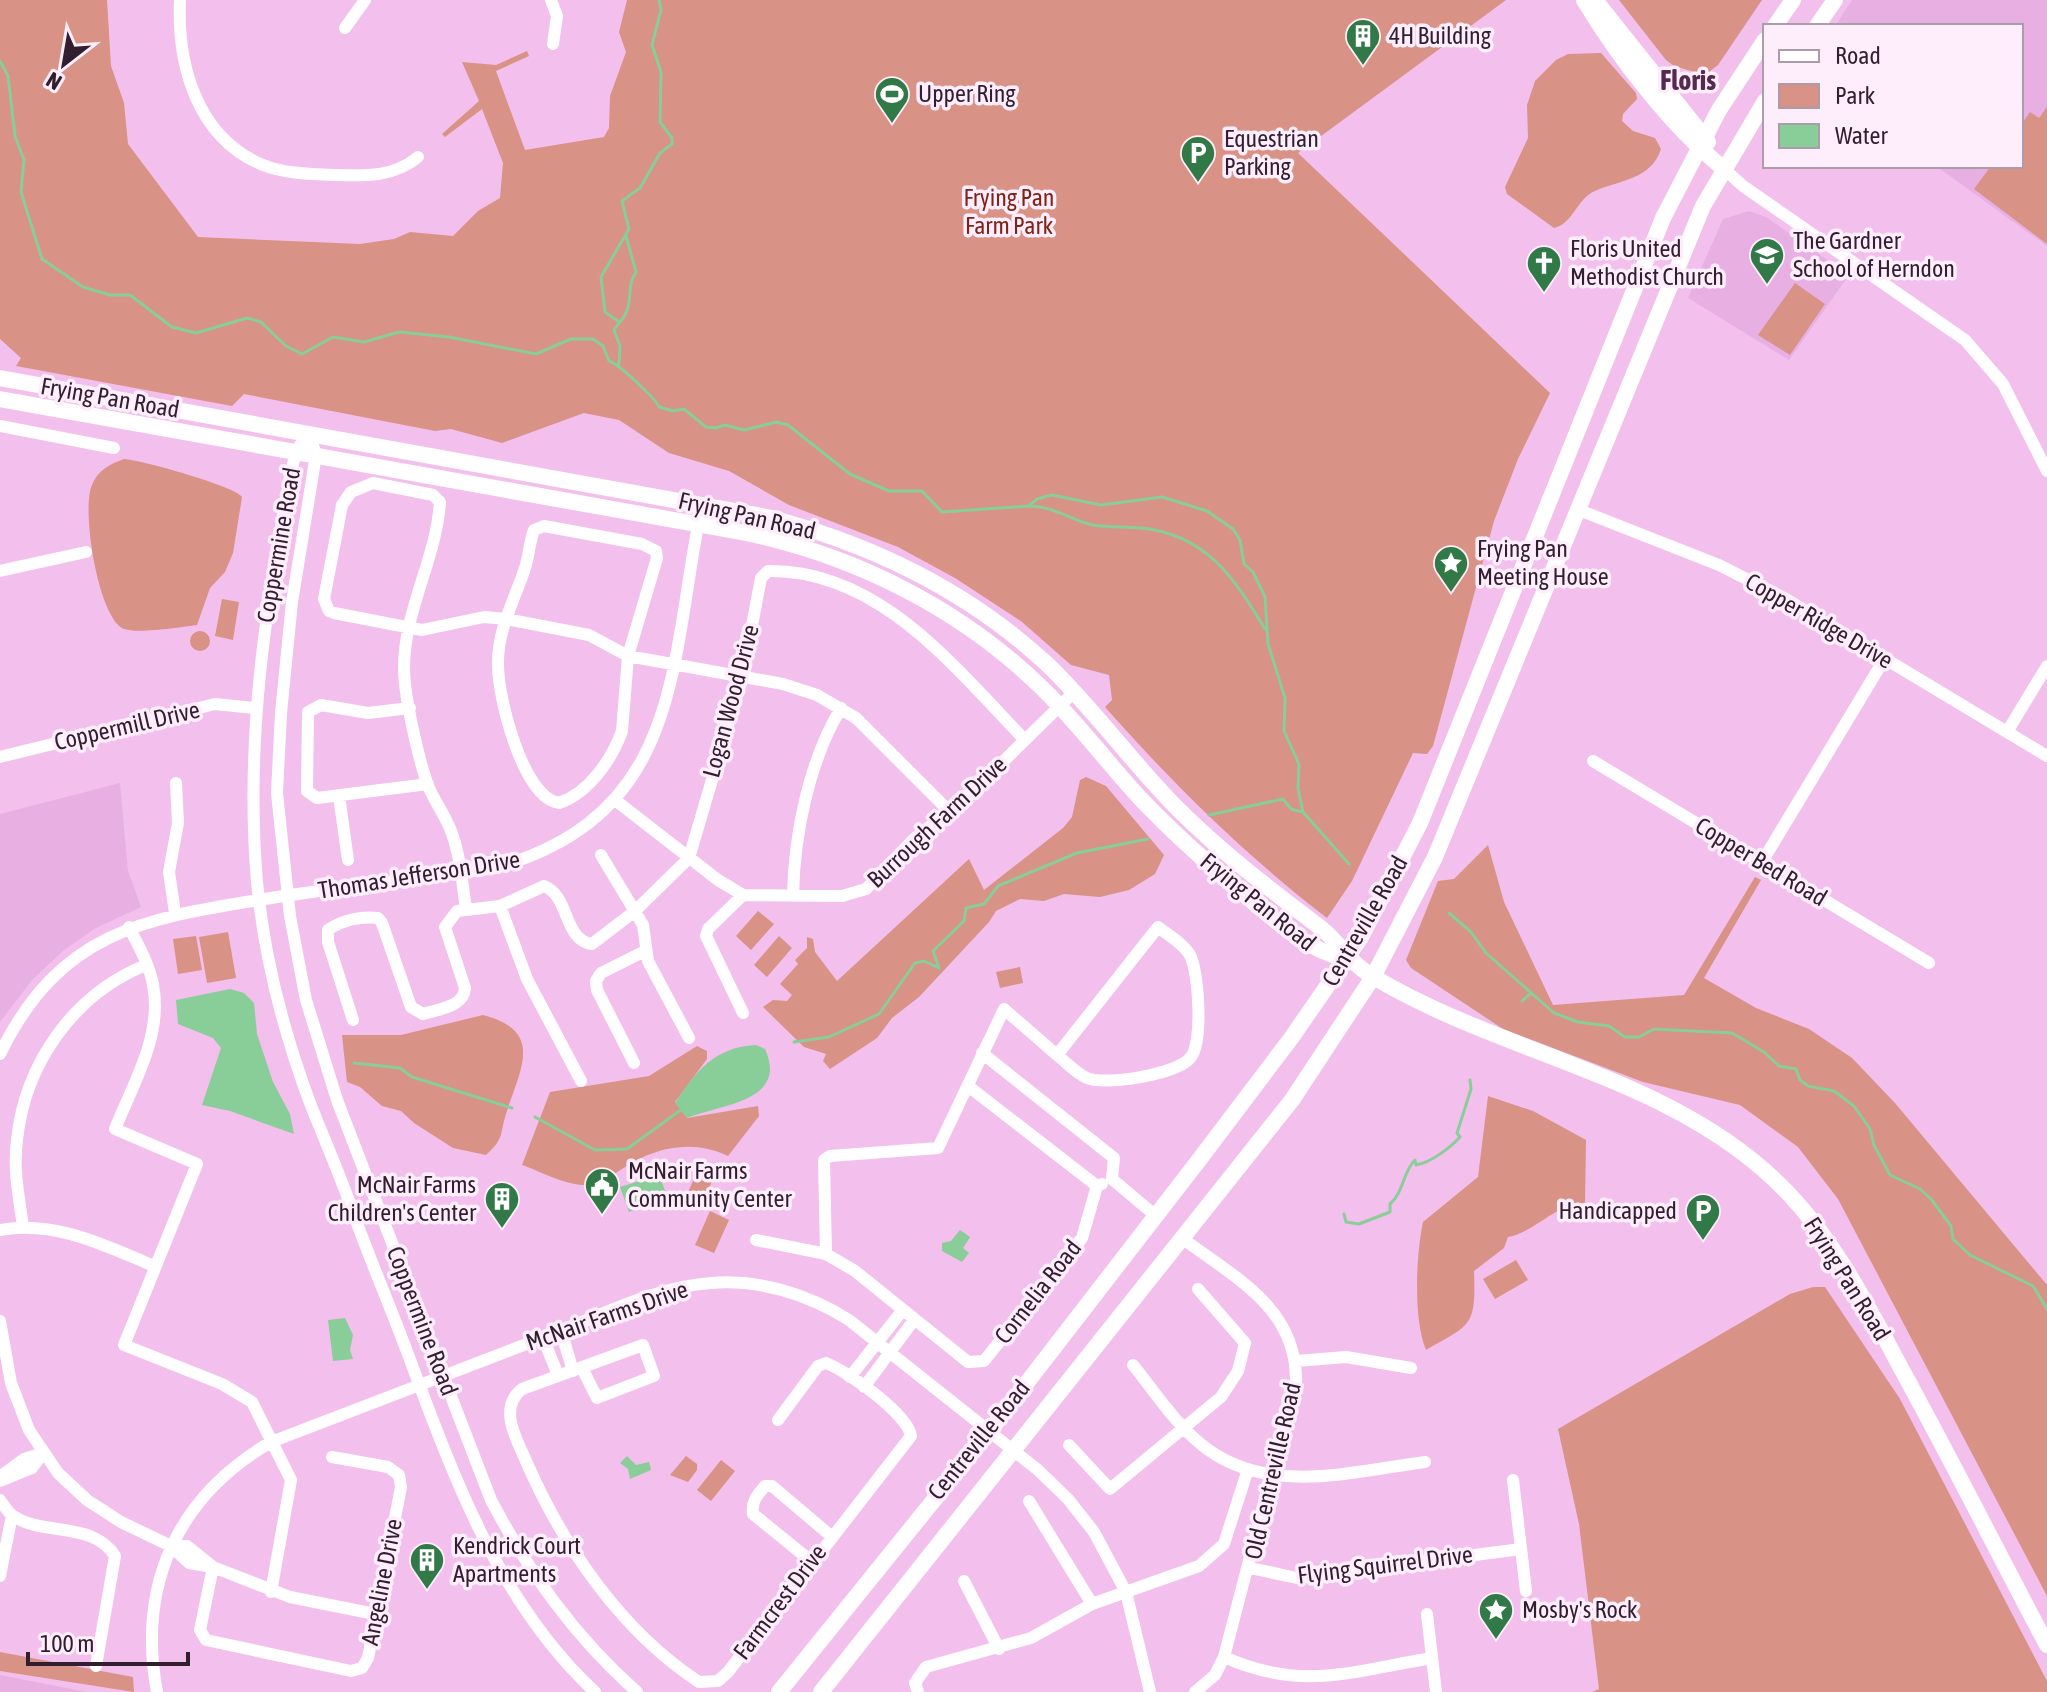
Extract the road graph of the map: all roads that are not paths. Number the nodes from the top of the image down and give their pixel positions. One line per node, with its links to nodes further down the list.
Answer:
1 (180, 0): 15 (street)
2 (365, 0): 10 (street)
3 (551, 0): 12 (street)
4 (1584, 0): 14 (main road)
5 (1595, 0): 14 (main road)
6 (1793, 0): 8 (main road)
7 (1835, 0): 9 (main road)
8 (1776, 24)
9 (1818, 24)
10 (345, 28)
11 (1763, 43): 14 (main road, Centreville Road)
12 (553, 44)
13 (1763, 104): 16 (main road, Centreville Road)
14 (1701, 142): 16 (main road); 67 (main road, Centreville Road)
15 (418, 157)
16 (1723, 168): 24 (street); 26 (main road, Centreville Road)
17 (0, 378): 20 (main road, Frying Pan Road)
18 (0, 399): 22 (main road, Frying Pan Road)
19 (0, 426): 21 (street)
20 (309, 433): 22 (street, Coppermine Road); 23 (street, Coppermine Road); 25 (main road, Frying Pan Road)
21 (114, 448)
22 (296, 451): 23 (main road, Frying Pan Road); 39 (street, Coppermine Road)
23 (316, 455): 27 (main road, Frying Pan Road); 57 (street, Coppermine Road)
24 (2047, 471)
25 (702, 504): 27 (street, Thomas Jefferson Drive); 37 (main road, Frying Pan Road)
26 (1579, 510): 33 (street, Copper Ridge Drive); 70 (main road, Centreville Road)
27 (698, 524): 34 (street, Thomas Jefferson Drive); 38 (main road, Frying Pan Road)
28 (86, 552): 29 (street)
29 (0, 571)
30 (506, 619): 31 (street); 32 (street); 32 (street); 32 (street)
31 (409, 627): 31 (street); 40 (street)
32 (628, 656): 34 (street)
33 (1885, 658): 42 (street, Copper Ridge Drive); 55 (street)
34 (673, 666): 36 (street); 50 (street, Thomas Jefferson Drive)
35 (2047, 666): 42 (street)
36 (742, 678): 41 (street); 43 (street, Logan Wood Drive); 53 (street, Logan Wood Drive)
37 (1074, 692): 38 (street, Burrough Farm Drive); 67 (main road, Frying Pan Road)
38 (1059, 706): 43 (street, Burrough Farm Drive); 67 (main road, Frying Pan Road)
39 (254, 708): 45 (street, Coppermill Drive); 60 (street, Coppermine Road)
40 (410, 708): 48 (street); 49 (street)
41 (841, 708): 51 (street); 59 (street)
42 (2007, 732): 44 (street, Copper Ridge Drive)
43 (1025, 740): 51 (street, Burrough Farm Drive)
44 (2047, 756)
45 (0, 757)
46 (1593, 761): 55 (street, Copper Bed Road)
47 (176, 783): 64 (street)
48 (428, 784): 49 (street); 56 (street)
49 (339, 796): 54 (street)
50 (615, 800): 53 (street); 56 (street, Thomas Jefferson Drive)
51 (949, 811): 59 (street, Burrough Farm Drive)
52 (601, 855): 63 (street)
53 (689, 858): 58 (street); 63 (street, Logan Wood Drive)
54 (348, 860)
55 (1762, 862): 68 (street, Copper Bed Road)
56 (461, 872): 57 (street, Thomas Jefferson Drive); 62 (street)
57 (288, 895): 60 (street, Thomas Jefferson Drive); 101 (street, Coppermine Road)
58 (743, 895): 59 (street, Burrough Farm Drive); 71 (street)
59 (793, 896)
60 (259, 900): 64 (street, Thomas Jefferson Drive); 104 (street, Coppermine Road)
61 (500, 906): 62 (street, Logan Wood Drive); 63 (street, Logan Wood Drive); 78 (street)
62 (466, 909): 72 (street)
63 (635, 911): 66 (street)
64 (175, 913): 65 (street, Thomas Jefferson Drive)
65 (129, 927): 69 (street); 75 (street, Thomas Jefferson Drive)
66 (645, 951): 73 (street); 77 (street)
67 (1346, 959): 70 (main road, Frying Pan Road); 82 (main road, Centreville Road)
68 (1929, 963)
69 (146, 965): 83 (street); 88 (street)
70 (1373, 977): 85 (main road, Centreville Road); 136 (main road, Frying Pan Road)
71 (743, 1013)
72 (353, 1020)
73 (689, 1038)
74 (982, 1053): 76 (street); 79 (street); 80 (street)
75 (0, 1054)
76 (1057, 1055): 76 (street)
77 (634, 1063)
78 (581, 1081)
79 (968, 1086): 81 (street); 87 (street)
80 (1112, 1179): 81 (street); 82 (street)
81 (1097, 1186): 91 (street, Cornelia Road)
82 (1156, 1216): 108 (main road, Centreville Road)
83 (23, 1226): 84 (street); 88 (street)
84 (0, 1230)
85 (1182, 1238): 97 (street, Old Centreville Road); 111 (main road, Centreville Road)
86 (756, 1240): 87 (street, Cornelia Road)
87 (826, 1254): 90 (street, Cornelia Road)
88 (154, 1266): 109 (street)
89 (1198, 1289): 107 (street)
90 (902, 1311): 91 (street, Cornelia Road); 95 (street)
91 (914, 1320): 96 (street)
92 (0, 1321): 112 (street)
93 (561, 1331): 94 (street, McNair Farms Drive); 95 (street, McNair Farms Drive); 100 (street, Farmcrest Drive)
94 (543, 1338): 101 (street, McNair Farms Drive); 102 (street)
95 (877, 1341): 96 (street, McNair Farms Drive); 103 (street)
96 (891, 1351): 105 (street); 108 (street, McNair Farms Drive)
97 (1296, 1361): 99 (street); 116 (street, Old Centreville Road)
98 (1133, 1365): 107 (street)
99 (1411, 1368)
100 (578, 1369): 100 (street, Farmcrest Drive); 102 (street, Farmcrest Drive)
101 (444, 1375): 104 (street, McNair Farms Drive); 143 (street, Coppermine Road)
102 (558, 1375): 125 (street, Farmcrest Drive)
103 (850, 1377): 105 (street, Farmcrest Drive); 106 (street, Farmcrest Drive)
104 (419, 1384): 109 (street, McNair Farms Drive); 142 (street, Coppermine Road)
105 (864, 1387): 122 (street, Farmcrest Drive)
106 (778, 1420)
107 (1185, 1428): 110 (street); 115 (street)
108 (988, 1433): 111 (street, McNair Farms Drive); 144 (main road, Centreville Road)
109 (271, 1442): 123 (street, McNair Farms Drive); 131 (street)
110 (1069, 1445)
111 (1012, 1451): 132 (street, McNair Farms Drive); 145 (main road, Centreville Road)
112 (43, 1453): 117 (street); 123 (street)
113 (332, 1457): 134 (street, Angeline Drive)
114 (1425, 1462): 116 (street)
115 (1248, 1469): 116 (street); 132 (street)
116 (1273, 1475): 127 (street, Old Centreville Road)
117 (0, 1479)
118 (1513, 1480): 124 (street)
119 (0, 1500): 121 (street)
120 (1029, 1501): 133 (street)
121 (12, 1515): 128 (street); 140 (street)
122 (831, 1536): 125 (street, Farmcrest Drive); 125 (street)
123 (171, 1546): 126 (street); 141 (street, McNair Farms Drive)
124 (1521, 1549): 127 (street, Flying Squirrel Drive); 130 (street)
125 (811, 1561)
126 (213, 1567): 131 (street); 134 (street, Angeline Drive)
127 (1250, 1568): 138 (street, Old Centreville Road)
128 (0, 1576)
129 (964, 1581): 137 (street)
130 (1526, 1591)
131 (271, 1592): 134 (street)
132 (1126, 1592): 133 (street); 147 (street, McNair Farms Drive)
133 (1092, 1604): 137 (street)
134 (375, 1614)
135 (1427, 1614): 139 (street)
136 (2047, 1645)
137 (999, 1649): 146 (street)
138 (1224, 1657): 139 (street); 148 (street, Old Centreville Road)
139 (1432, 1658): 149 (street)
140 (96, 1666)
141 (157, 1692)
142 (595, 1692)
143 (637, 1692)
144 (779, 1692)
145 (821, 1692)
146 (918, 1692)
147 (1150, 1692)
148 (1195, 1692)
149 (1436, 1692)

